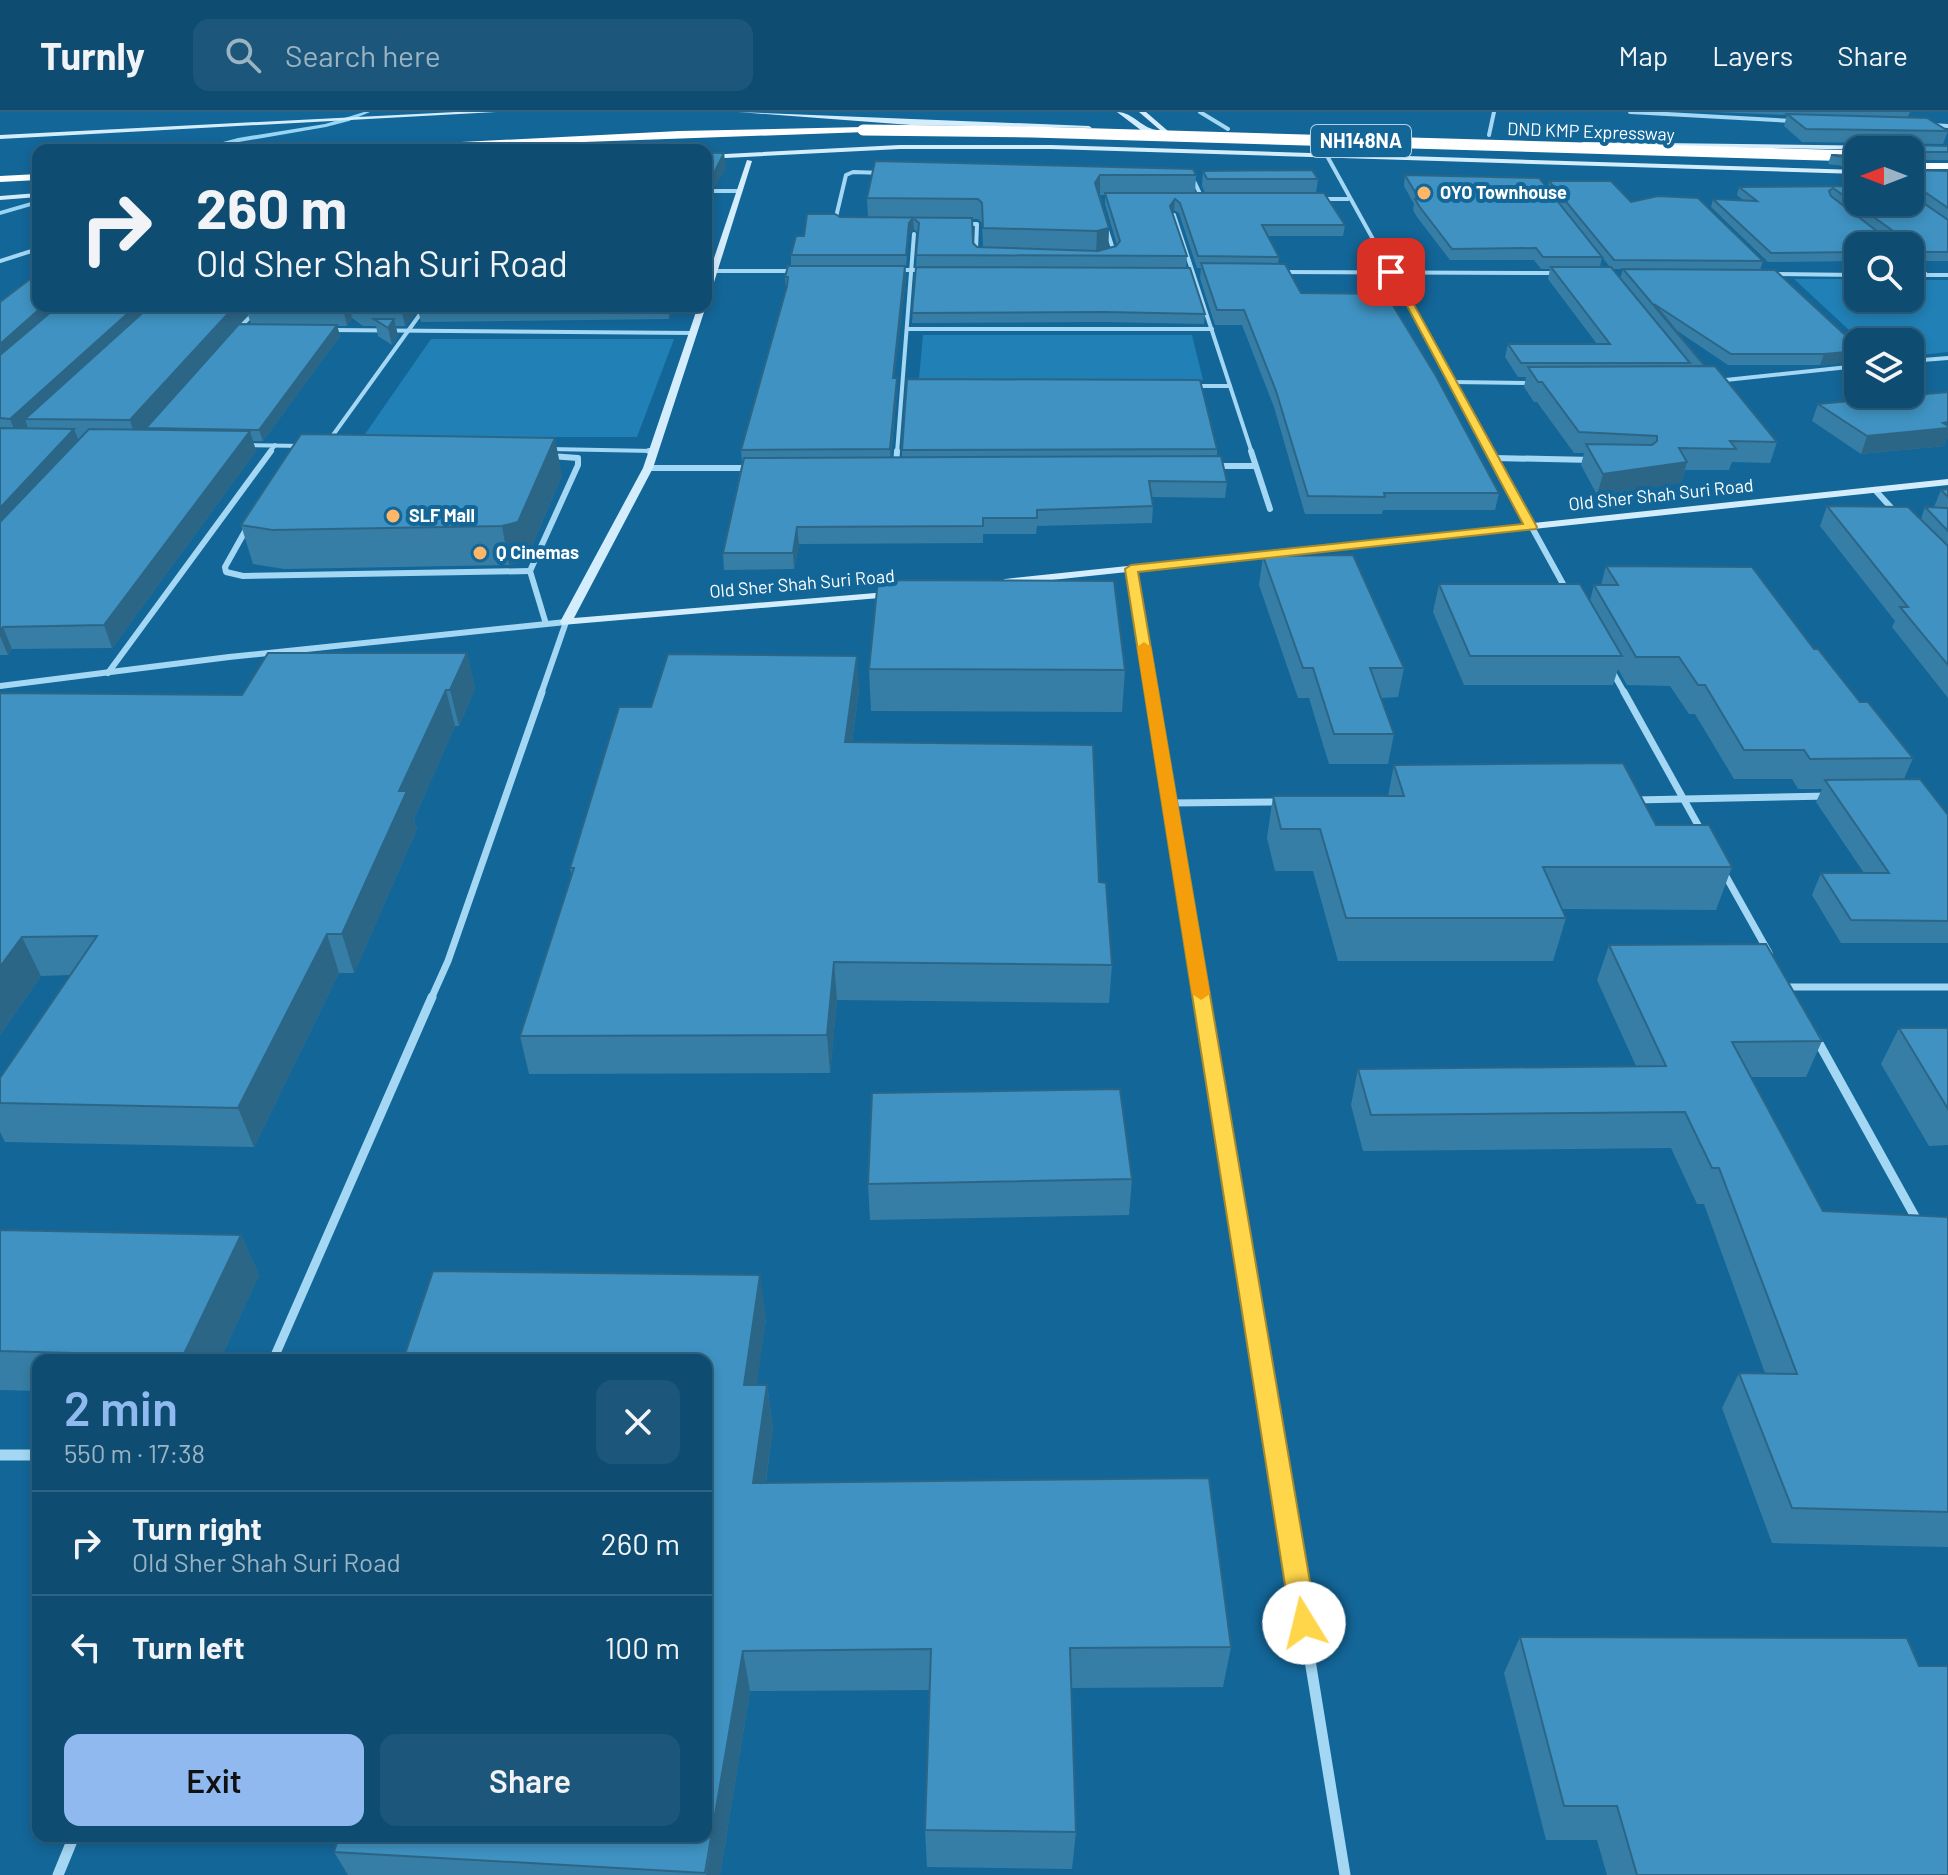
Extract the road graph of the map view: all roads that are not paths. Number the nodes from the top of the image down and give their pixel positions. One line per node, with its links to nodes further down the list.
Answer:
1 (493, 112): 18 (street)
2 (741, 112): 8 (street)
3 (1120, 112): 13 (street)
4 (1142, 112): 14 (street)
5 (1200, 112): 12 (street)
6 (1494, 112): 17 (street)
7 (1630, 112): 9 (street)
8 (902, 121): 13 (street); 21 (street)
9 (1800, 121)
10 (1927, 125): 11 (street)
11 (1948, 126)
12 (1228, 129)
13 (1144, 130): 14 (street); 15 (street)
14 (1165, 131): 15 (street); 22 (street)
15 (1156, 133): 23 (street)
16 (864, 135): 19 (highway, DND KMP Expressway / NH148NA); 20 (highway, DND KMP Expressway / NH148NA); 25 (highway, DND KMP Expressway / NH148NA, bridge); 30 (highway, DND KMP Expressway / NH148NA)
17 (1489, 135)
18 (0, 137)
19 (482, 144)
20 (643, 144)
21 (900, 147): 23 (street); 26 (street)
22 (1844, 147)
23 (1167, 150): 24 (street)
24 (1326, 154): 35 (street); 48 (street)
25 (1844, 156)
26 (712, 157)
27 (1924, 157): 28 (highway)
28 (1948, 157)
29 (749, 161): 43 (street)
30 (1844, 165)
31 (1924, 166): 32 (highway)
32 (1948, 166)
33 (32, 169): 34 (highway)
34 (0, 171)
35 (1844, 172)
36 (892, 173): 51 (street)
37 (1924, 173): 38 (street)
38 (1948, 174)
39 (32, 177): 40 (highway)
40 (0, 179)
41 (1180, 182): 46 (street)
42 (712, 191): 43 (street)
43 (740, 191): 59 (street)
44 (32, 195): 45 (street)
45 (4, 197)
46 (1194, 198)
47 (1312, 199): 48 (street)
48 (1348, 199): 68 (street)
49 (1174, 215): 66 (street)
50 (1104, 222): 56 (street)
51 (849, 223)
52 (957, 224): 55 (street)
53 (914, 234): 61 (street)
54 (32, 251): 57 (street)
55 (985, 254)
56 (1109, 255)
57 (0, 261)
58 (1763, 264): 72 (street)
59 (712, 266)
60 (881, 270): 61 (street)
61 (911, 270): 62 (street); 81 (street)
62 (927, 270)
63 (712, 271): 64 (street)
64 (805, 271)
65 (1178, 271): 66 (street)
66 (1194, 271): 82 (street)
67 (1270, 272): 68 (street)
68 (1391, 272): 70 (street); 93 (street)
69 (1924, 272): 75 (street)
70 (1564, 273)
71 (1759, 274): 72 (street)
72 (1774, 274): 73 (street); 77 (street)
73 (1844, 275)
74 (1924, 275): 75 (street)
75 (1928, 275): 76 (street)
76 (1948, 275)
77 (1784, 284)
78 (255, 312): 83 (street)
79 (422, 312): 86 (street)
80 (700, 312): 87 (street)
81 (907, 329): 82 (street); 95 (street)
82 (1212, 329): 98 (street)
83 (238, 330): 84 (street); 88 (street)
84 (253, 330)
85 (315, 330): 86 (street)
86 (409, 330): 87 (street); 102 (street)
87 (692, 333): 103 (street)
88 (228, 341)
89 (1948, 358): 90 (street)
90 (1924, 360)
91 (1844, 367): 92 (street)
92 (1709, 381)
93 (1452, 382): 94 (street); 104 (street)
94 (1547, 383)
95 (902, 384): 96 (street); 109 (street)
96 (918, 384)
97 (1183, 386): 98 (street)
98 (1230, 386): 107 (street)
99 (230, 444): 100 (street)
100 (275, 445): 101 (street); 127 (street)
101 (312, 446)
102 (341, 446)
103 (653, 451): 111 (street); 120 (street)
104 (1494, 458): 105 (street); 118 (street)
105 (1600, 460)
106 (1208, 466): 107 (street)
107 (1255, 466): 115 (street)
108 (880, 467): 109 (street)
109 (896, 467): 110 (street)
110 (911, 467)
111 (648, 468): 112 (street); 124 (street)
112 (756, 468)
113 (1948, 482): 114 (street, Old Sher Shah Suri Road)
114 (1875, 490): 117 (street); 118 (street, Old Sher Shah Suri Road)
115 (1270, 509)
116 (253, 516): 120 (street)
117 (1906, 524)
118 (1531, 527): 119 (street, Old Sher Shah Suri Road); 123 (street)
119 (1131, 569): 121 (street, Old Sher Shah Suri Road); 133 (street)
120 (530, 571): 125 (street)
121 (989, 584)
122 (910, 593): 124 (street, Old Sher Shah Suri Road)
123 (1577, 608)
124 (566, 622): 125 (street); 143 (street)
125 (546, 624): 127 (street)
126 (1607, 663): 130 (street)
127 (108, 673): 128 (street)
128 (0, 686)
129 (1833, 796): 130 (street)
130 (1683, 799): 131 (street); 134 (street)
131 (1621, 800)
132 (1294, 802): 133 (street)
133 (1170, 803): 148 (street)
134 (1705, 839)
135 (1720, 866): 136 (street)
136 (1773, 960)
137 (1780, 973): 138 (street)
138 (1787, 987): 139 (street); 140 (street)
139 (1948, 987)
140 (1795, 1000)
141 (1810, 1028): 142 (street)
142 (1925, 1234)
143 (276, 1354)
144 (0, 1455): 145 (street)
145 (32, 1455)
146 (72, 1842): 147 (street)
147 (58, 1875)
148 (1345, 1875)

